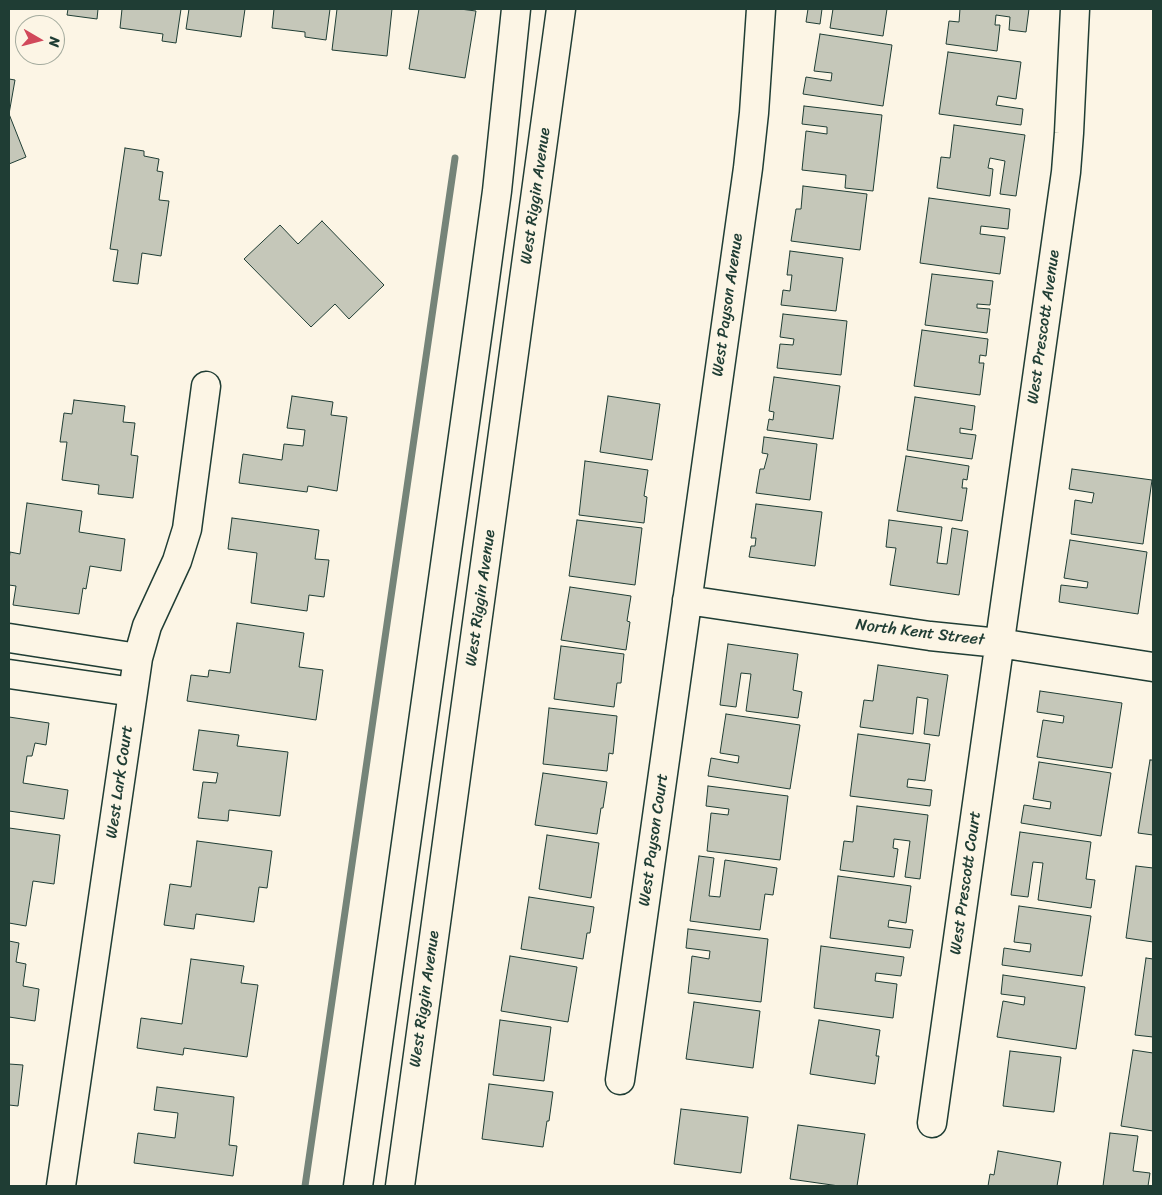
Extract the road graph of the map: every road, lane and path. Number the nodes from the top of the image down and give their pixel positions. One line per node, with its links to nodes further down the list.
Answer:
1 (516, 9): 18 (street)
2 (543, 9): 6 (street)
3 (562, 9): 6 (street, West Riggin Avenue)
4 (761, 9): 8 (street, West Payson Avenue)
5 (1075, 9): 10 (street, West Prescott Avenue)
6 (526, 269): 19 (street, West Riggin Avenue)
7 (206, 386): 11 (street, West Lark Court)
8 (687, 600): 10 (street, North Kent Street); 15 (street, West Payson Court)
9 (9, 638): 11 (street)
10 (999, 643): 12 (street, North Kent Street); 16 (street, West Prescott Court)
11 (138, 658): 14 (street, West Lark Court)
12 (1153, 666)
13 (9, 674): 14 (street)
14 (133, 692): 17 (street, West Lark Court)
15 (620, 1080)
16 (932, 1124)
17 (61, 1186)
18 (358, 1186)
19 (400, 1186)

